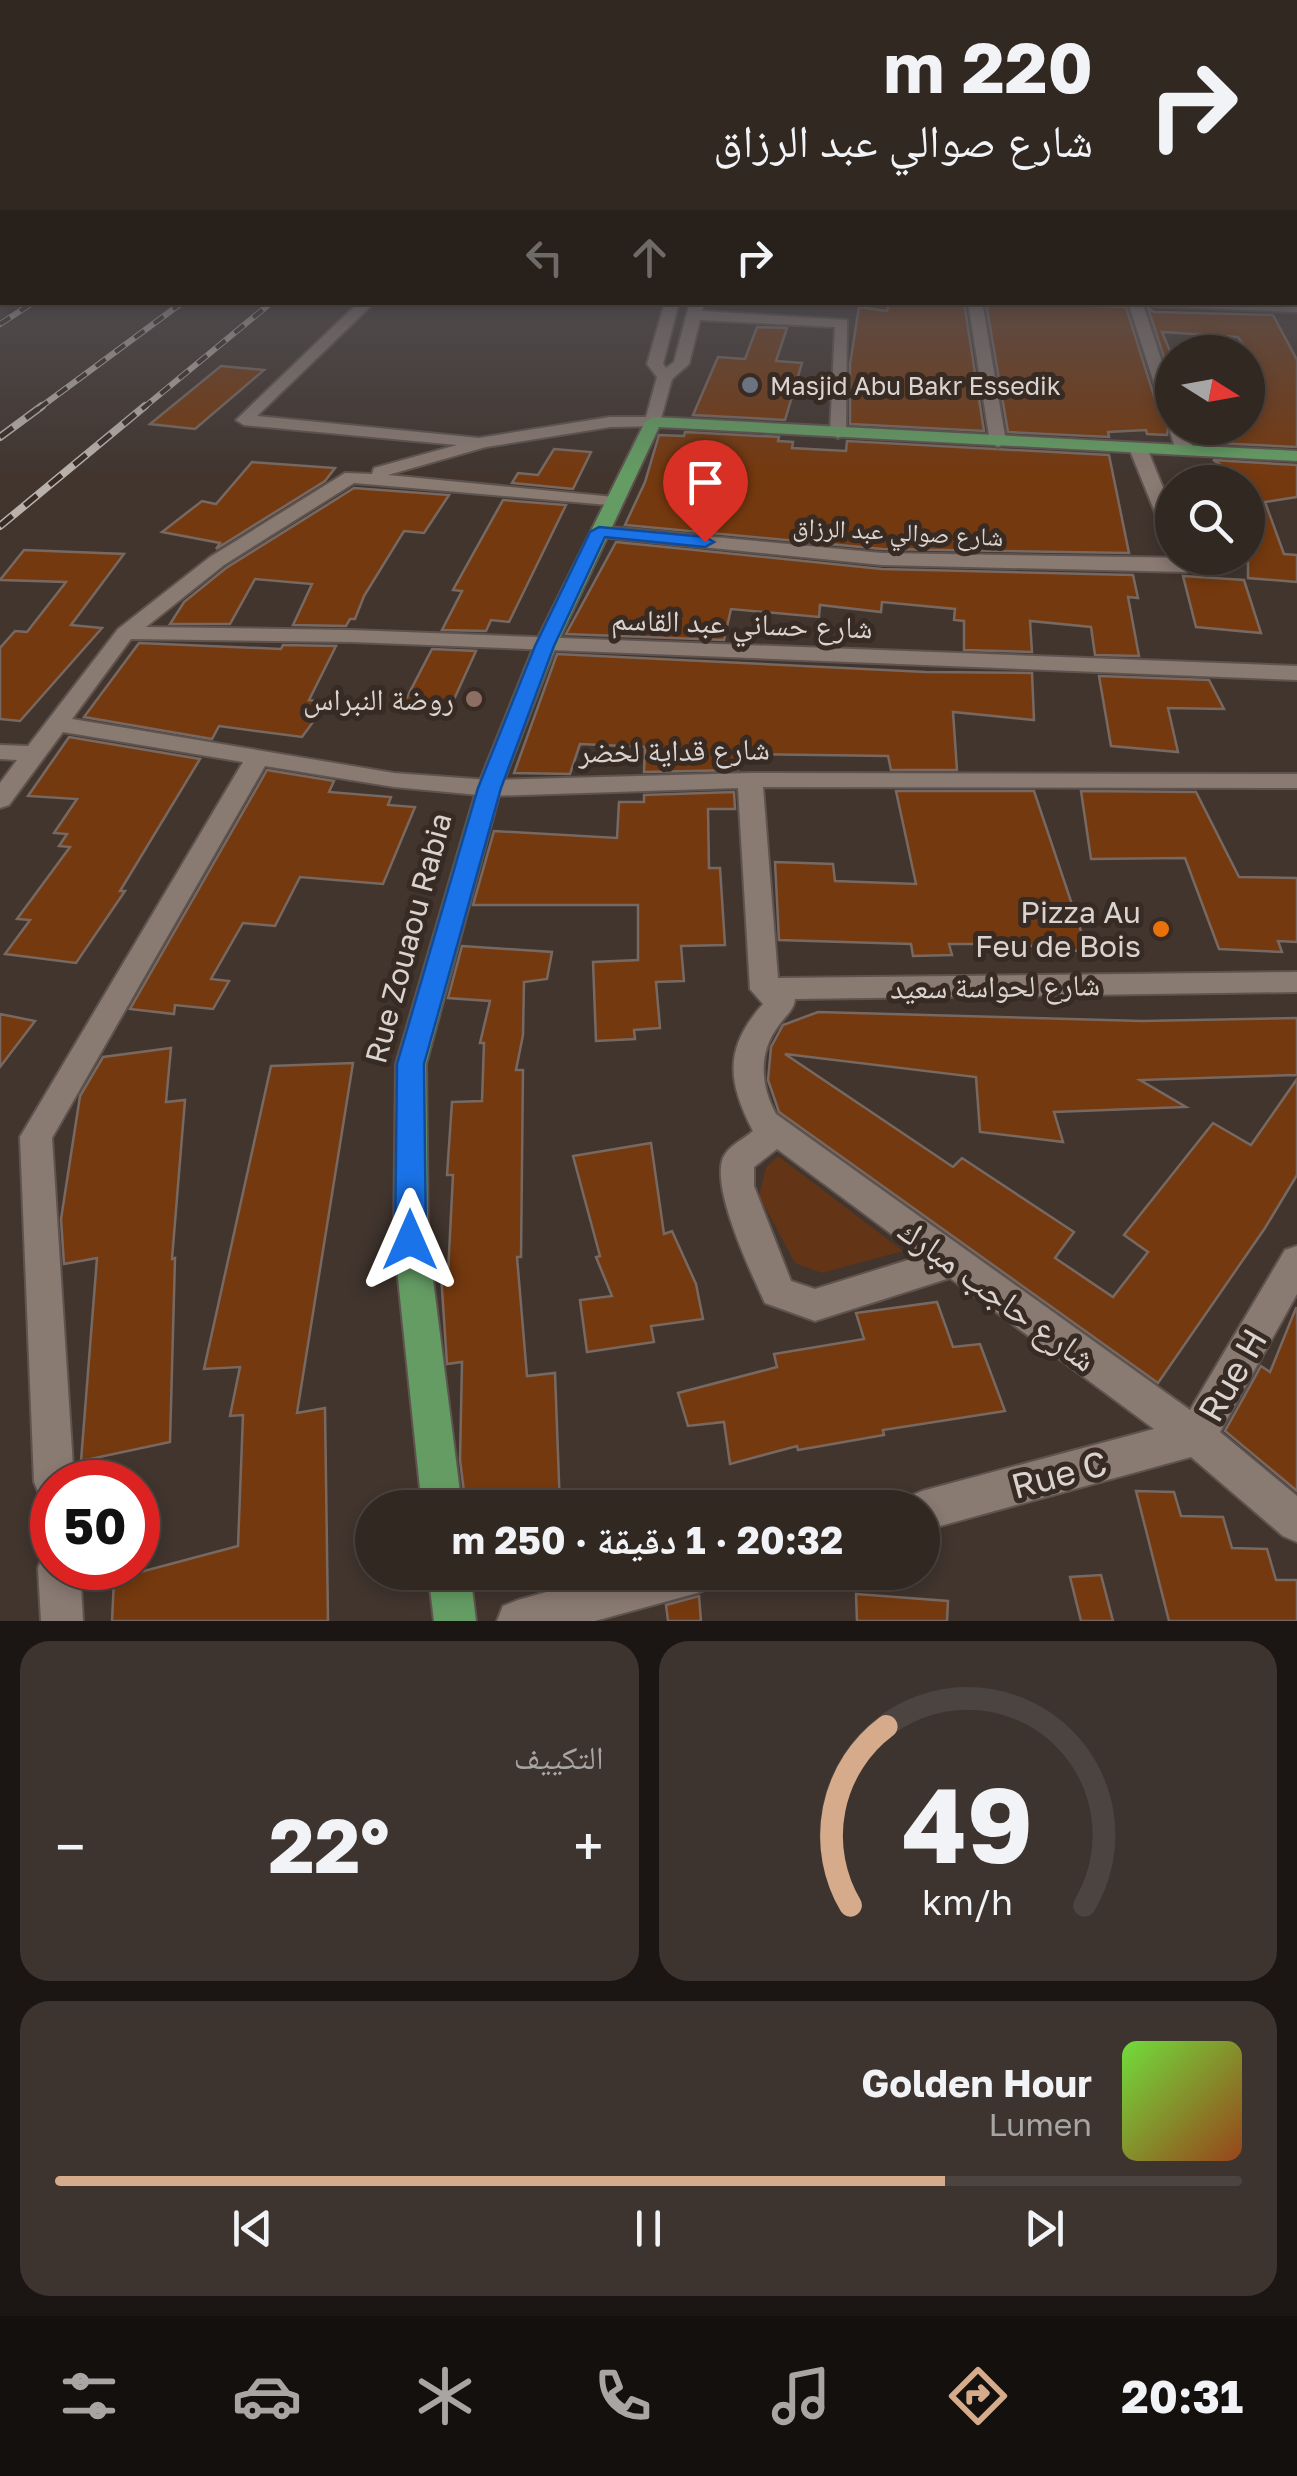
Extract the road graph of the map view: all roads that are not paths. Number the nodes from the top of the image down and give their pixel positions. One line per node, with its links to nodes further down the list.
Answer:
1 (345, 324): 11 (street)
2 (666, 324): 8 (street)
3 (691, 324): 8 (street)
4 (842, 324): 10 (street)
5 (979, 324): 12 (street)
6 (1142, 324): 7 (street)
7 (1155, 363)
8 (664, 378): 9 (street)
9 (653, 422): 10 (main road); 11 (street); 19 (main road, Rue Zouaou Rabia)
10 (838, 433): 12 (main road)
11 (484, 442): 17 (street)
12 (998, 442): 14 (main road)
13 (1183, 445): 15 (street)
14 (1138, 448): 15 (main road); 18 (street)
15 (1185, 450): 16 (main road)
16 (1297, 456)
17 (351, 477): 19 (street); 22 (street)
18 (1155, 490)
19 (614, 502): 20 (main road, Rue Zouaou Rabia)
20 (599, 532): 21 (street, شارع صوالي عبد الرزاق); 23 (main road, Rue Zouaou Rabia)
21 (1155, 565)
22 (125, 633): 23 (street, شارع حساني عبد القاسم); 25 (street)
23 (544, 646): 24 (street, شارع حساني عبد القاسم); 31 (main road, Rue Zouaou Rabia)
24 (1297, 673)
25 (58, 724): 27 (street); 28 (street, شارع قداية لخضر)
26 (0, 752): 27 (street)
27 (37, 754): 32 (street)
28 (259, 756): 31 (street, شارع قداية لخضر); 39 (street)
29 (750, 780): 30 (street, شارع قداية لخضر); 31 (street, شارع قداية لخضر); 34 (street)
30 (1297, 780)
31 (490, 788): 40 (main road, Rue Zouaou Rabia)
32 (0, 800)
33 (1297, 982): 34 (street, شارع لحواسة سعيد)
34 (764, 989): 35 (street, شارع حاجب مبارك)
35 (776, 1132): 37 (street, شارع حاجب مبارك); 37 (street)
36 (1297, 1261): 38 (street, Rue H)
37 (952, 1262): 38 (street, شارع حاجب مبارك)
38 (1196, 1436): 41 (street, Rue C); 42 (street, شارع حاجب مبارك)
39 (53, 1460)
40 (440, 1490)
41 (940, 1506)
42 (1297, 1522)
43 (60, 1590): 46 (street)
44 (451, 1590): 47 (main road)
45 (631, 1590): 48 (street)
46 (62, 1621)
47 (455, 1621)
48 (518, 1621)

